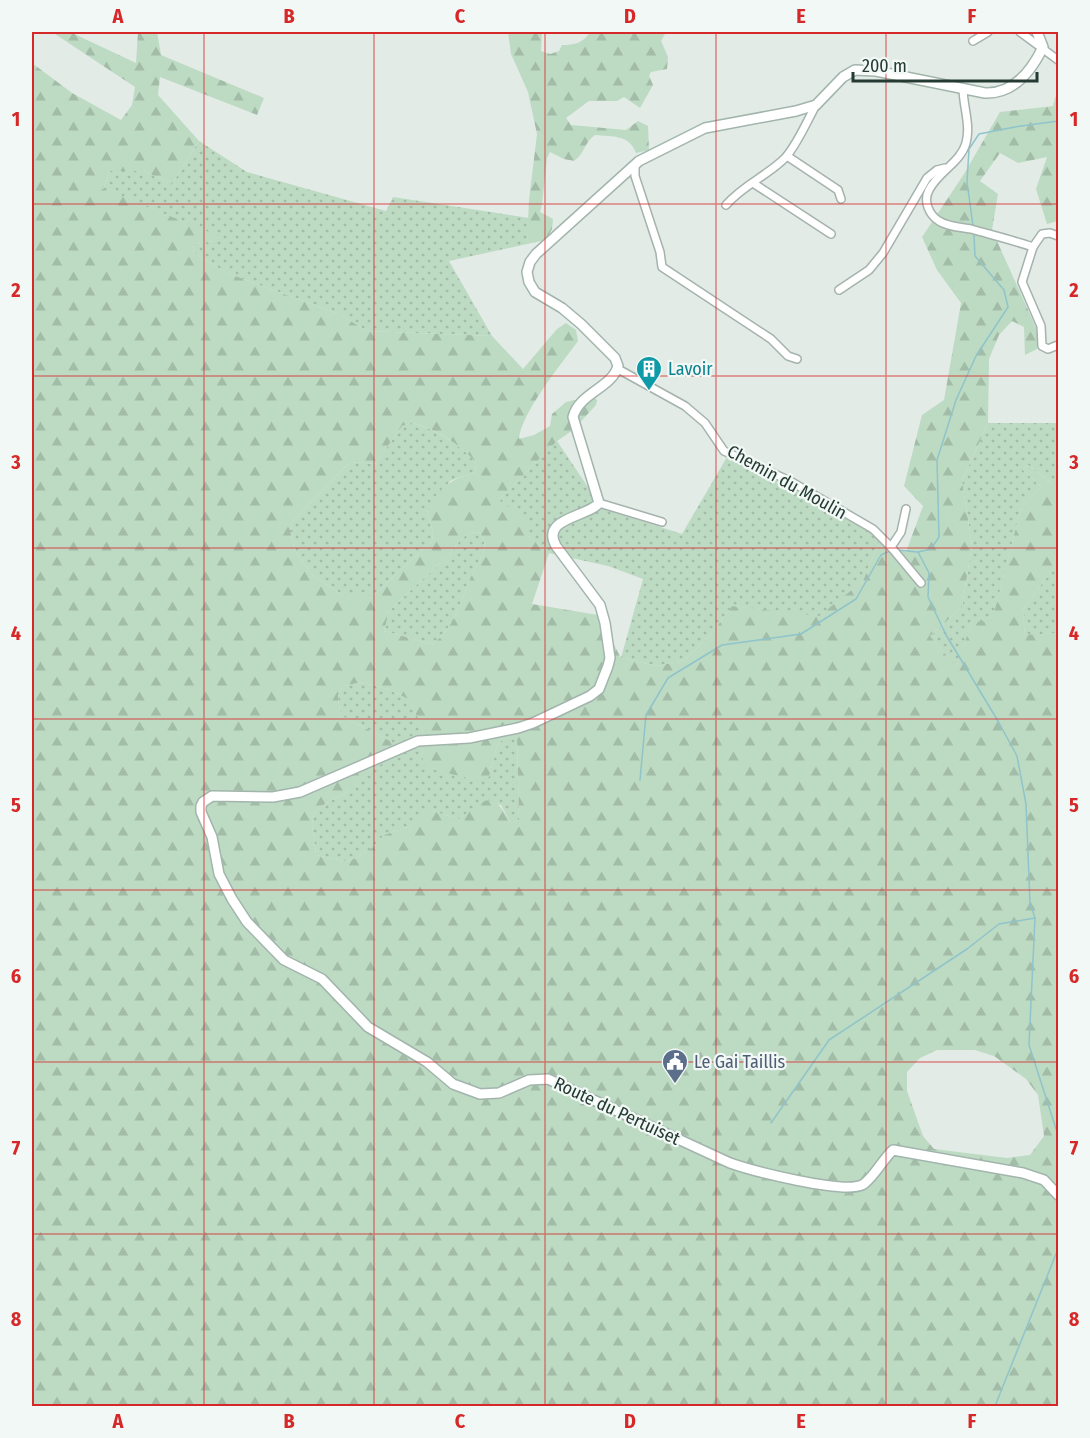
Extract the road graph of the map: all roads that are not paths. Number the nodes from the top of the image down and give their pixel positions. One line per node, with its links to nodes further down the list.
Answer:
1 (988, 32): 4 (street)
2 (1020, 32): 5 (street)
3 (1037, 32): 5 (street)
4 (973, 41)
5 (1042, 47): 6 (street); 7 (street)
6 (1059, 60)
7 (963, 88): 8 (street); 11 (street)
8 (816, 105): 9 (street); 10 (street)
9 (786, 156): 12 (street); 13 (street)
10 (634, 165): 20 (street); 21 (street)
11 (948, 167): 17 (street); 18 (street)
12 (753, 183): 14 (street); 15 (street)
13 (840, 199)
14 (726, 205)
15 (831, 234)
16 (1059, 236): 17 (street)
17 (1033, 247): 19 (street)
18 (839, 290)
19 (1059, 345)
20 (797, 359)
21 (618, 366): 22 (street); 25 (street, Chemin du Moulin)
22 (599, 503): 24 (street); 27 (street, Route du Pertuiset)
23 (906, 509): 25 (street)
24 (662, 522)
25 (892, 549): 26 (street, Chemin du Moulin)
26 (921, 583)
27 (1059, 1195)

